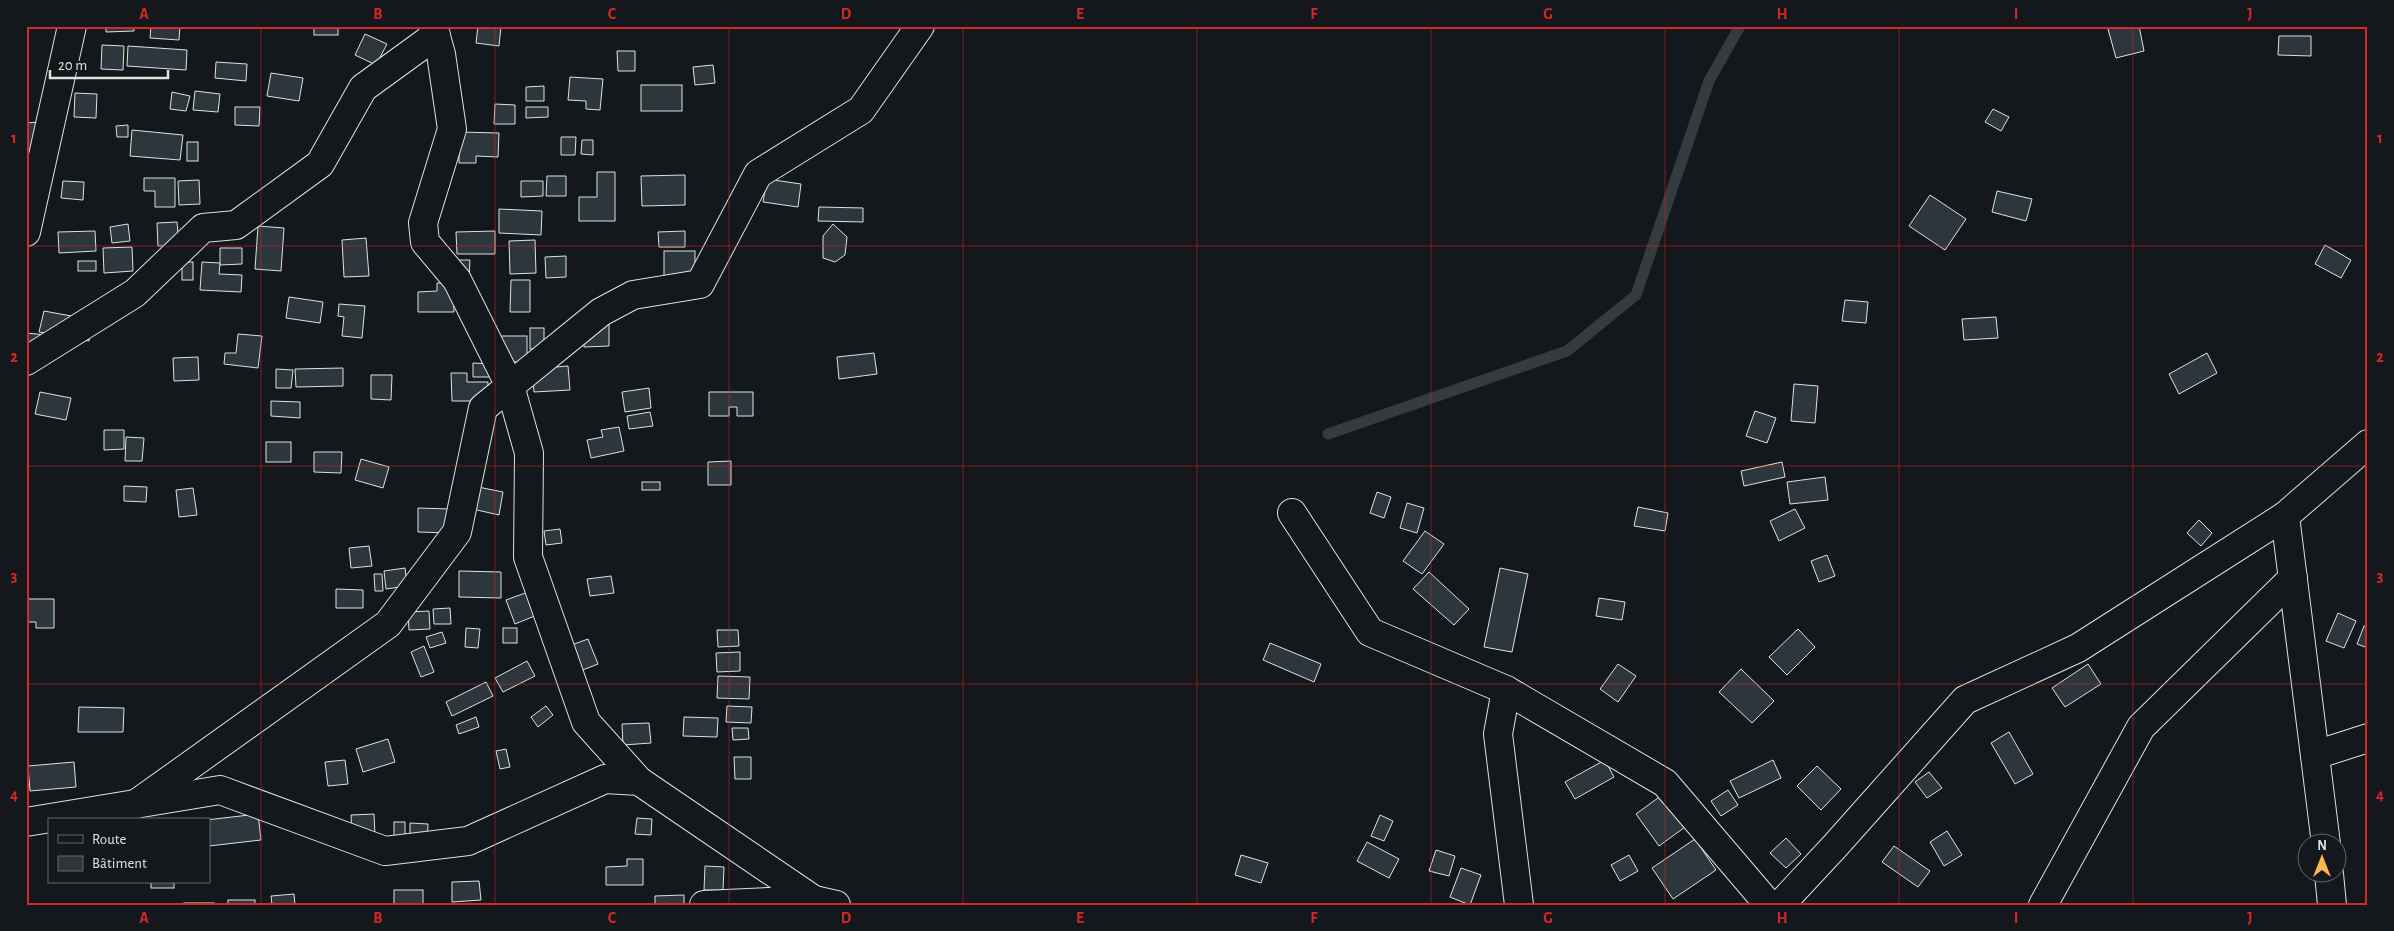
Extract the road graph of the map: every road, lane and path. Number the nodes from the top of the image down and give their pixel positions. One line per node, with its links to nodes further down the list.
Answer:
1 (72, 26): 4 (street)
2 (920, 26): 7 (street)
3 (434, 31): 6 (street); 7 (street)
4 (37, 140): 5 (street)
5 (26, 232)
6 (26, 361)
7 (510, 386): 15 (street); 16 (street)
8 (2368, 444): 10 (street)
9 (1292, 512): 12 (street)
10 (2285, 516): 11 (street); 26 (street)
11 (2293, 578): 14 (street); 27 (street)
12 (1506, 690): 24 (street); 25 (street)
13 (2368, 738): 14 (street)
14 (2314, 754): 20 (street)
15 (639, 781): 16 (street); 22 (street)
16 (136, 804): 18 (street)
17 (48, 818): 19 (street)
18 (50, 818)
19 (26, 822)
20 (2325, 834)
21 (2330, 884): 28 (street)
22 (825, 902): 23 (street)
23 (704, 905)
24 (1519, 905)
25 (1769, 905)
26 (1780, 905)
27 (2043, 905)
28 (2332, 905)

